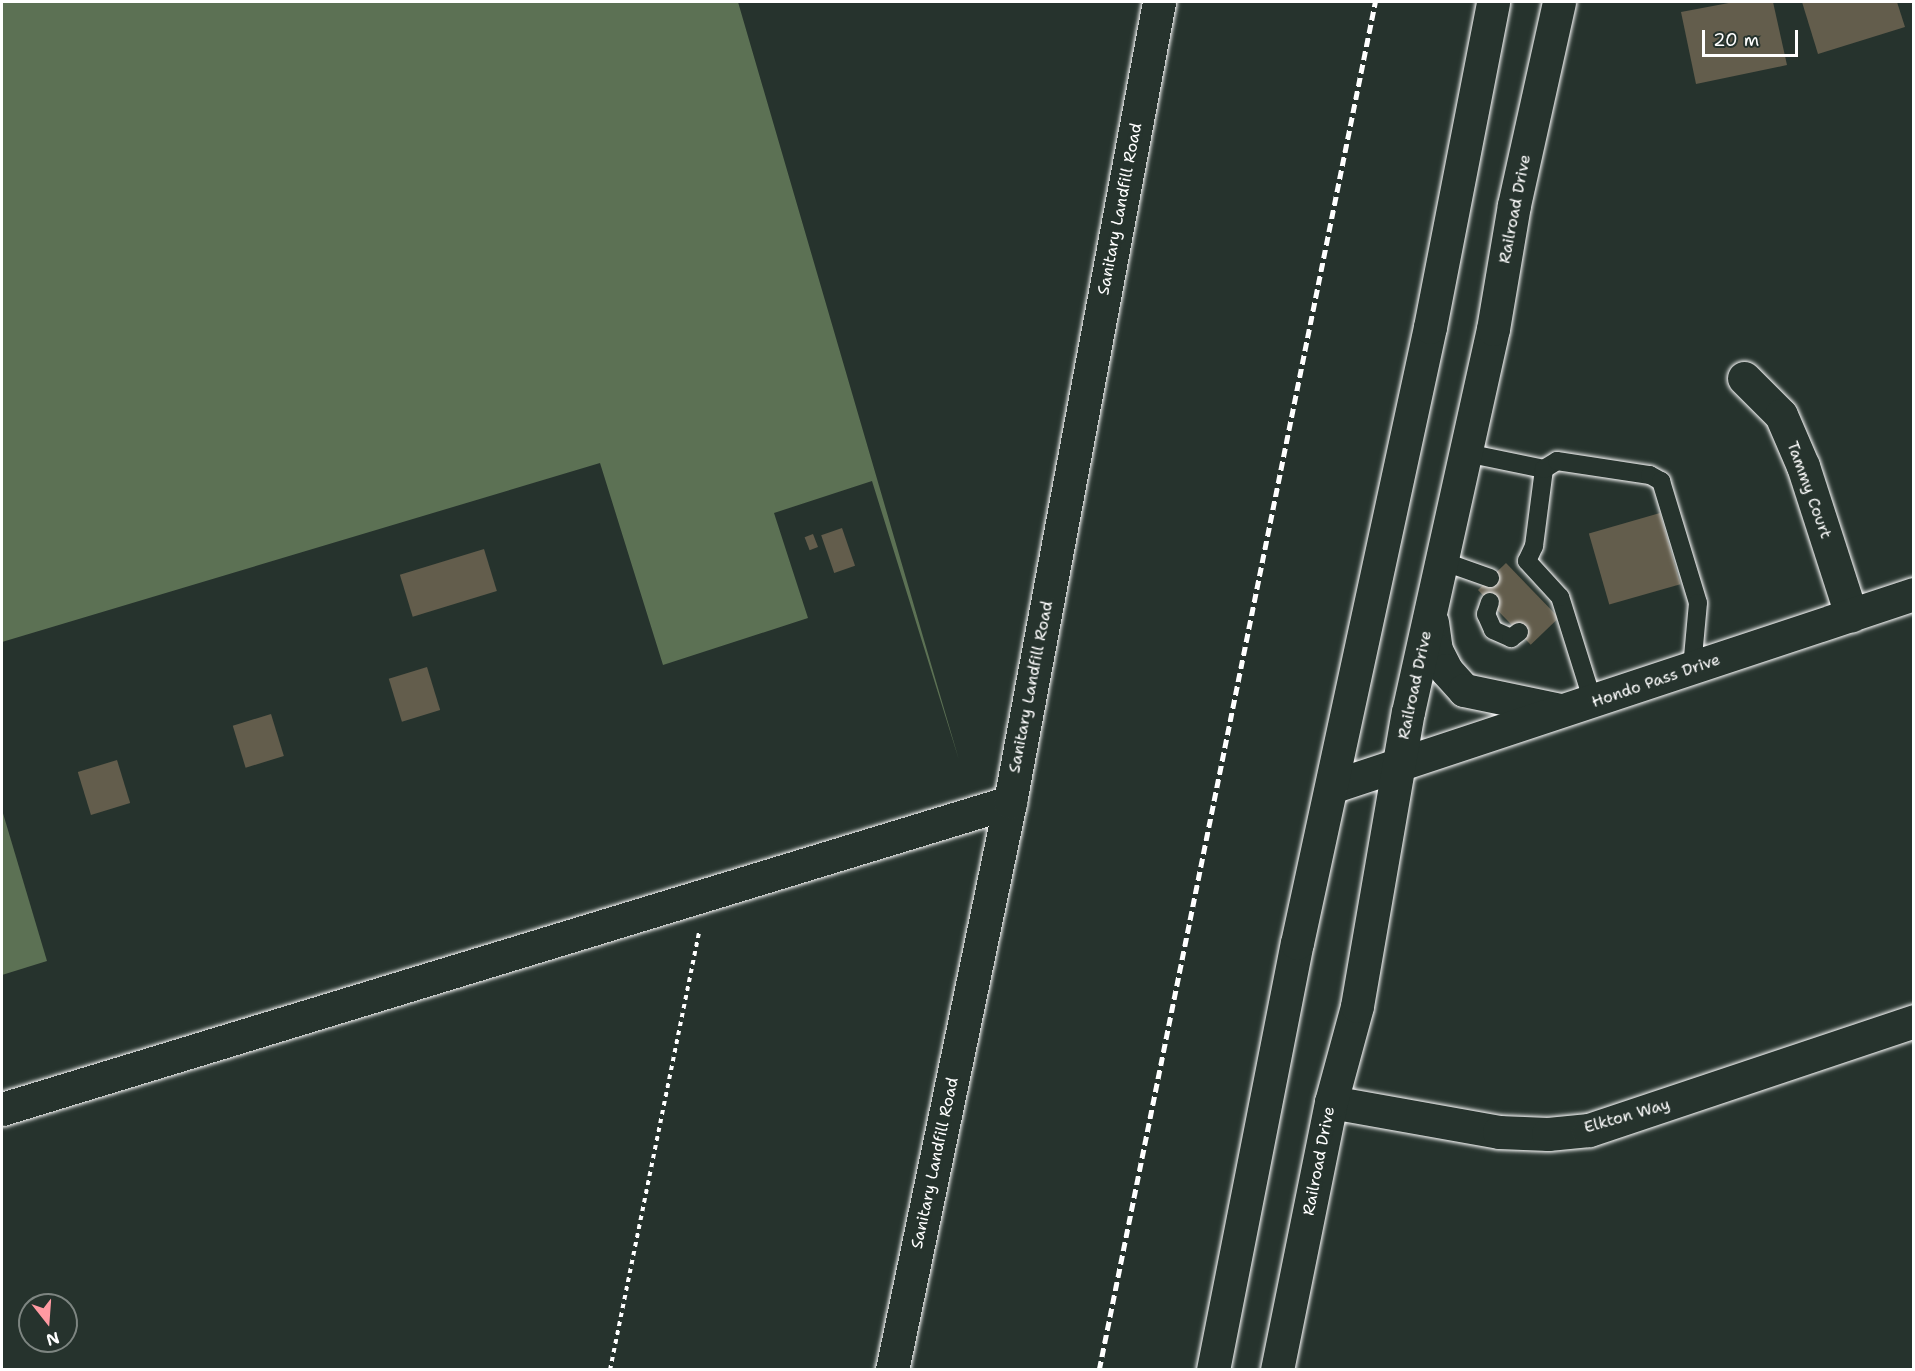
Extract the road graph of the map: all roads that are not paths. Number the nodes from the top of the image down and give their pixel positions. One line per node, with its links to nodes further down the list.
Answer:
1 (1159, 2): 18 (main road, Sanitary Landfill Road)
2 (1493, 2): 17 (main road)
3 (1559, 2): 5 (main road, Railroad Drive)
4 (1744, 378): 12 (main road, Tammy Court)
5 (1466, 453): 6 (lane); 7 (main road, Railroad Drive)
6 (1544, 469): 14 (lane); 15 (lane)
7 (1442, 561): 8 (lane); 11 (main road, Railroad Drive)
8 (1491, 578)
9 (1914, 594): 12 (main road, Hondo Pass Drive)
10 (1490, 602): 13 (lane)
11 (1431, 615): 15 (main road); 16 (main road, Railroad Drive)
12 (1851, 615): 14 (main road, Hondo Pass Drive)
13 (1519, 632)
14 (1692, 668): 15 (main road, Hondo Pass Drive)
15 (1579, 707): 16 (main road, Hondo Pass Drive)
16 (1398, 767): 17 (main road, Hondo Pass Drive); 20 (main road, Railroad Drive)
17 (1334, 786): 23 (main road)
18 (1010, 802): 21 (main road); 22 (main road, Sanitary Landfill Road)
19 (1914, 1021): 20 (main road, Elkton Way)
20 (1330, 1102): 24 (main road, Railroad Drive)
21 (2, 1109)
22 (892, 1370)
23 (1213, 1370)
24 (1277, 1370)

